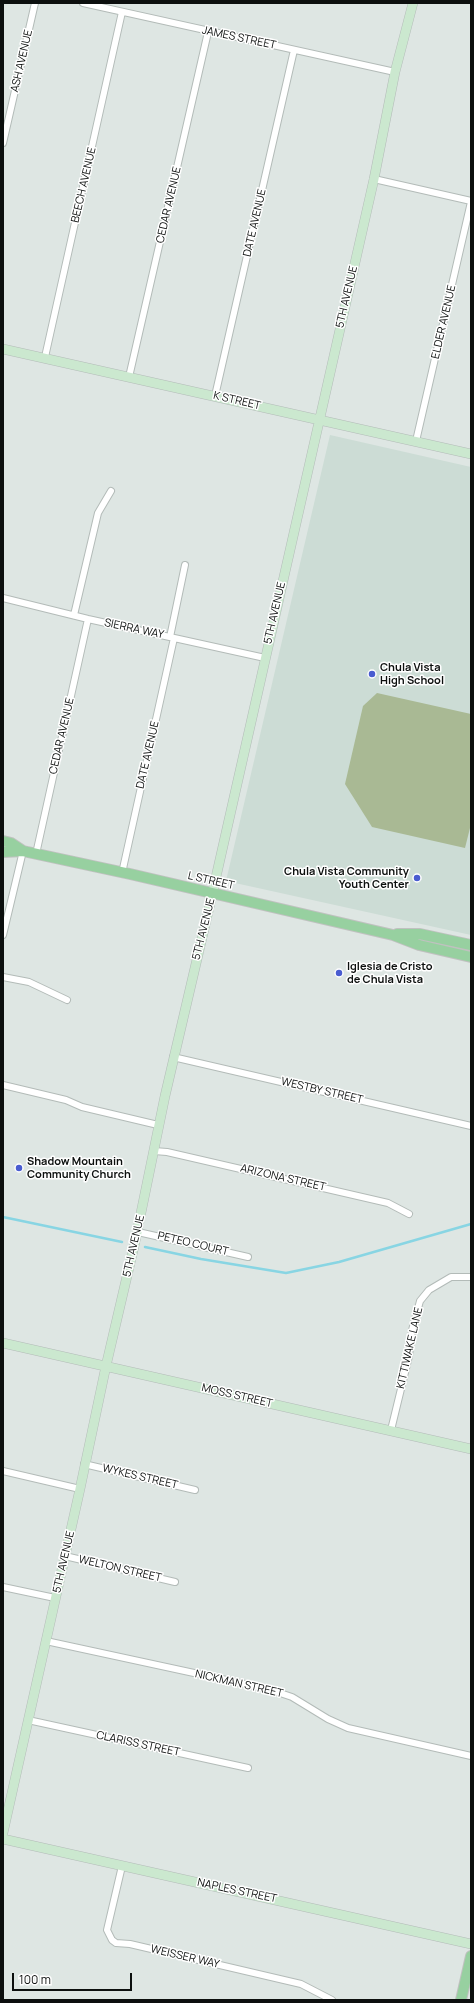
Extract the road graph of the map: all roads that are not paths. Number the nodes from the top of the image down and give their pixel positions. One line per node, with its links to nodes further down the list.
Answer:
1 (35, 3): 8 (street, ASH AVENUE)
2 (83, 3): 4 (street, JAMES STREET)
3 (413, 3): 7 (street, 5TH AVENUE)
4 (122, 12): 5 (street, JAMES STREET); 12 (street, BEECH AVENUE)
5 (208, 32): 6 (street, JAMES STREET); 13 (street, CEDAR AVENUE)
6 (294, 50): 7 (street, JAMES STREET); 14 (street, DATE AVENUE)
7 (395, 72): 9 (street, 5TH AVENUE)
8 (3, 143)
9 (374, 179): 10 (street); 15 (street, 5TH AVENUE)
10 (471, 201): 16 (street, ELDER AVENUE)
11 (3, 349): 12 (street, K STREET)
12 (45, 357): 13 (street, K STREET)
13 (129, 377): 14 (street, K STREET)
14 (215, 396): 15 (street, K STREET)
15 (319, 419): 16 (street, K STREET); 24 (street, 5TH AVENUE)
16 (416, 441): 17 (street, K STREET)
17 (471, 454)
18 (111, 491): 21 (street)
19 (185, 565): 23 (street, DATE AVENUE)
20 (3, 599): 21 (street, SIERRA WAY)
21 (74, 615): 22 (street, SIERRA WAY)
22 (88, 619): 23 (street, SIERRA WAY); 28 (street, CEDAR AVENUE)
23 (172, 637): 24 (street, SIERRA WAY); 29 (street, DATE AVENUE)
24 (265, 658): 30 (street, 5TH AVENUE)
25 (3, 841): 26 (main road, L STREET)
26 (23, 851): 27 (main road, L STREET); 28 (main road, L STREET); 31 (street)
27 (3, 852)
28 (36, 854): 29 (main road, L STREET)
29 (122, 873): 30 (main road, L STREET)
30 (212, 893): 32 (main road, L STREET); 37 (street, 5TH AVENUE)
31 (3, 935)
32 (393, 935): 33 (main road, L STREET); 34 (main road, L STREET)
33 (471, 945)
34 (471, 957)
35 (3, 977): 36 (street)
36 (67, 1000)
37 (173, 1057): 39 (street, 5TH AVENUE); 40 (street, WESTBY STREET)
38 (3, 1085): 39 (street)
39 (158, 1125): 41 (street, 5TH AVENUE)
40 (471, 1126)
41 (154, 1150): 42 (street, ARIZONA STREET); 43 (street, 5TH AVENUE)
42 (409, 1214)
43 (138, 1232): 44 (street, PETEO COURT); 47 (street, 5TH AVENUE)
44 (248, 1257)
45 (471, 1277): 48 (street, KITTIWAKE LANE)
46 (3, 1343): 47 (street, MOSS STREET)
47 (106, 1366): 48 (street, MOSS STREET); 50 (street, 5TH AVENUE)
48 (391, 1430): 49 (street, MOSS STREET)
49 (471, 1448)
50 (84, 1464): 52 (street, 5TH AVENUE); 53 (street, WYKES STREET)
51 (3, 1471): 52 (street)
52 (80, 1489): 54 (street, 5TH AVENUE)
53 (195, 1490)
54 (65, 1556): 55 (street, WELTON STREET); 57 (street, 5TH AVENUE)
55 (175, 1582)
56 (3, 1587): 57 (street)
57 (55, 1598): 58 (street, 5TH AVENUE)
58 (46, 1641): 59 (street, 5TH AVENUE); 60 (street, NICKMAN STREET)
59 (28, 1720): 61 (street, CLARISS STREET); 62 (street, 5TH AVENUE)
60 (471, 1756)
61 (248, 1768)
62 (3, 1833)
63 (3, 1839): 64 (street, NAPLES STREET)
64 (122, 1866): 65 (street, NAPLES STREET); 67 (street, WEISSER WAY)
65 (471, 1944)
66 (471, 1956): 68 (main road)
67 (332, 2000)
68 (461, 2000)

